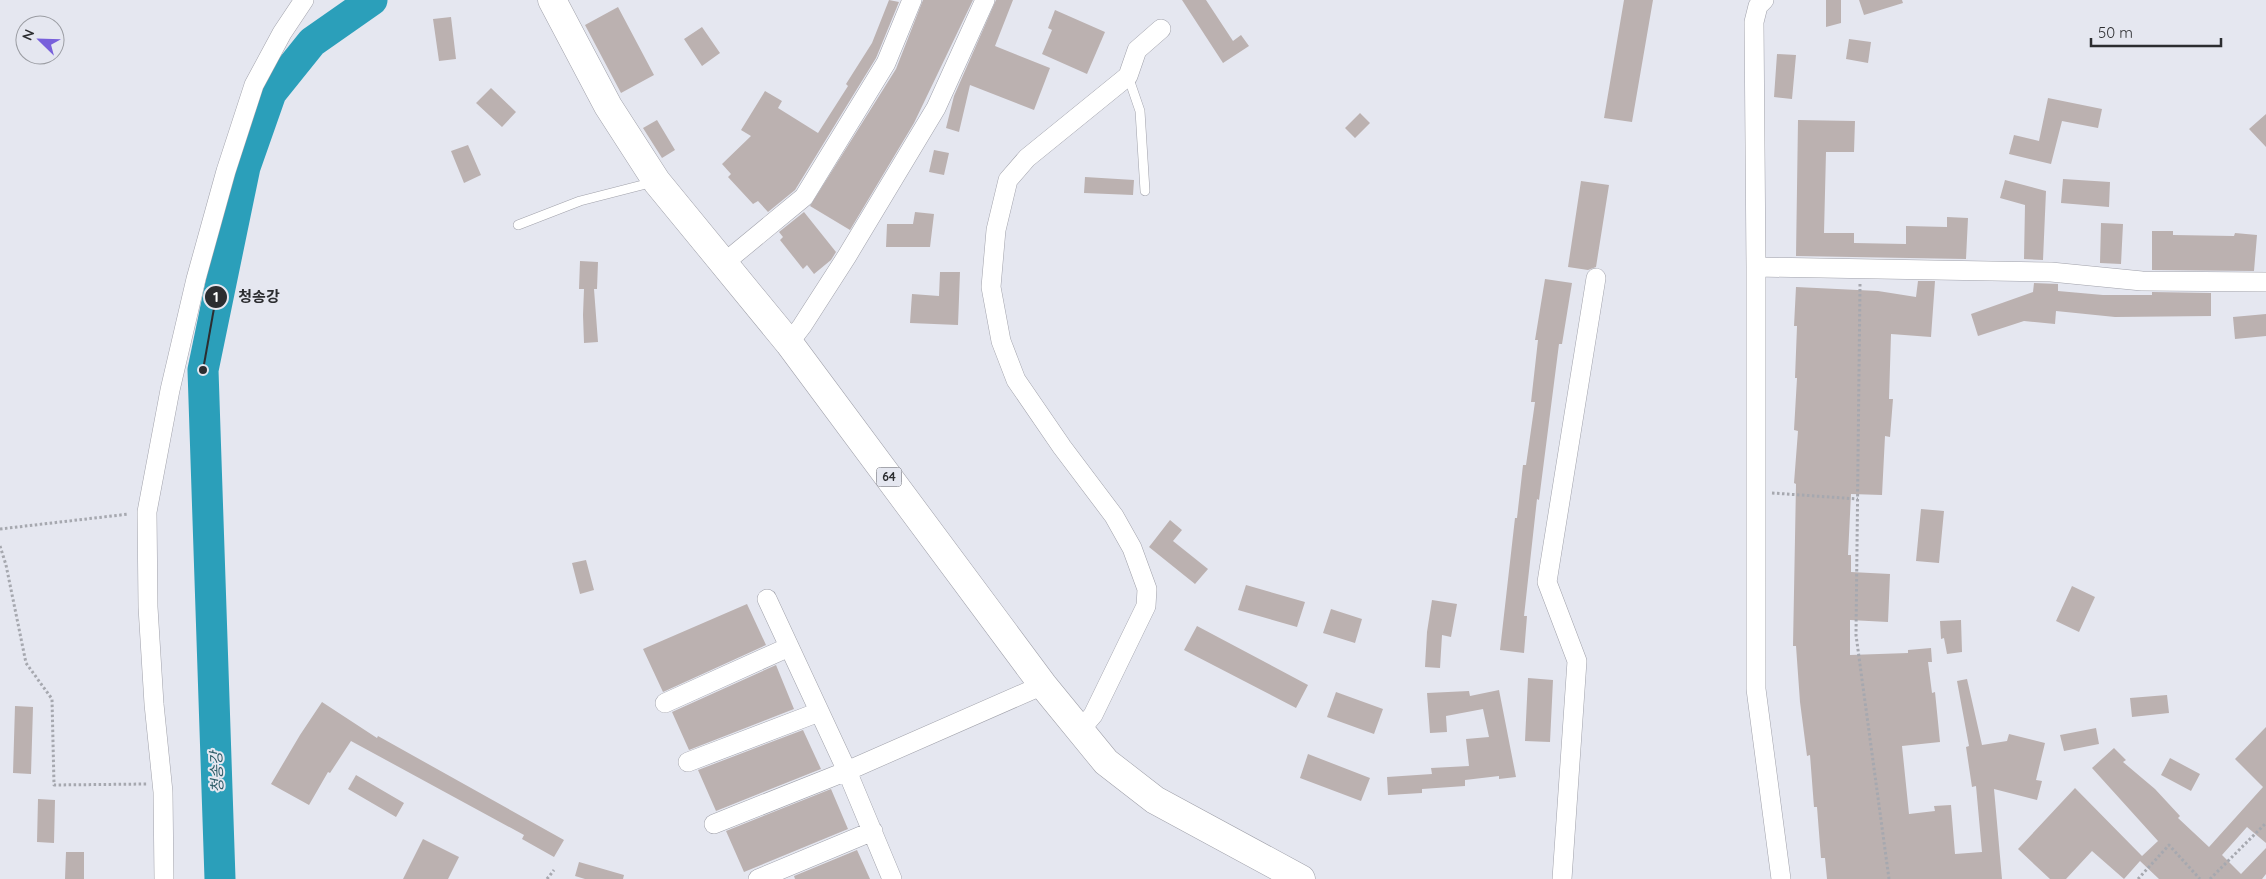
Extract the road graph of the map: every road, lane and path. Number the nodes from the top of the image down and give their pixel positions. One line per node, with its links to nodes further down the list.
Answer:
1 (304, 0): 19 (street)
2 (552, 0): 8 (main road, 64)
3 (912, 0): 11 (street)
4 (985, 0): 16 (street)
5 (1759, 2): 12 (street)
6 (1160, 28): 7 (street)
7 (1128, 76): 9 (lane); 27 (street)
8 (657, 182): 10 (lane); 11 (main road, 64)
9 (1146, 191)
10 (518, 225)
11 (724, 263): 16 (main road, 64)
12 (1756, 267): 13 (street); 17 (street)
13 (1860, 269): 15 (street); 18 (path)
14 (1596, 278): 40 (street)
15 (2266, 282)
16 (789, 343): 24 (main road, 64)
17 (1756, 493): 18 (path); 41 (street)
18 (1858, 499): 42 (path)
19 (148, 512): 20 (path); 30 (street)
20 (0, 529)
21 (0, 546): 30 (path)
22 (766, 599): 23 (street)
23 (789, 647): 25 (street); 26 (street)
24 (1043, 685): 27 (main road, 64); 29 (street)
25 (665, 703)
26 (819, 712): 28 (street); 29 (street)
27 (1080, 730): 39 (main road, 64)
28 (688, 762)
29 (847, 772): 32 (street); 33 (street)
30 (162, 784): 35 (street)
31 (2266, 822): 45 (path)
32 (714, 824)
33 (873, 831): 37 (street); 38 (street)
34 (554, 870): 36 (path)
35 (164, 879)
36 (547, 879)
37 (758, 879)
38 (892, 879)
39 (1301, 879)
40 (1562, 879)
41 (1781, 879)
42 (1889, 879)
43 (2138, 879): 44 (path)
44 (2200, 879)
45 (2210, 879)

